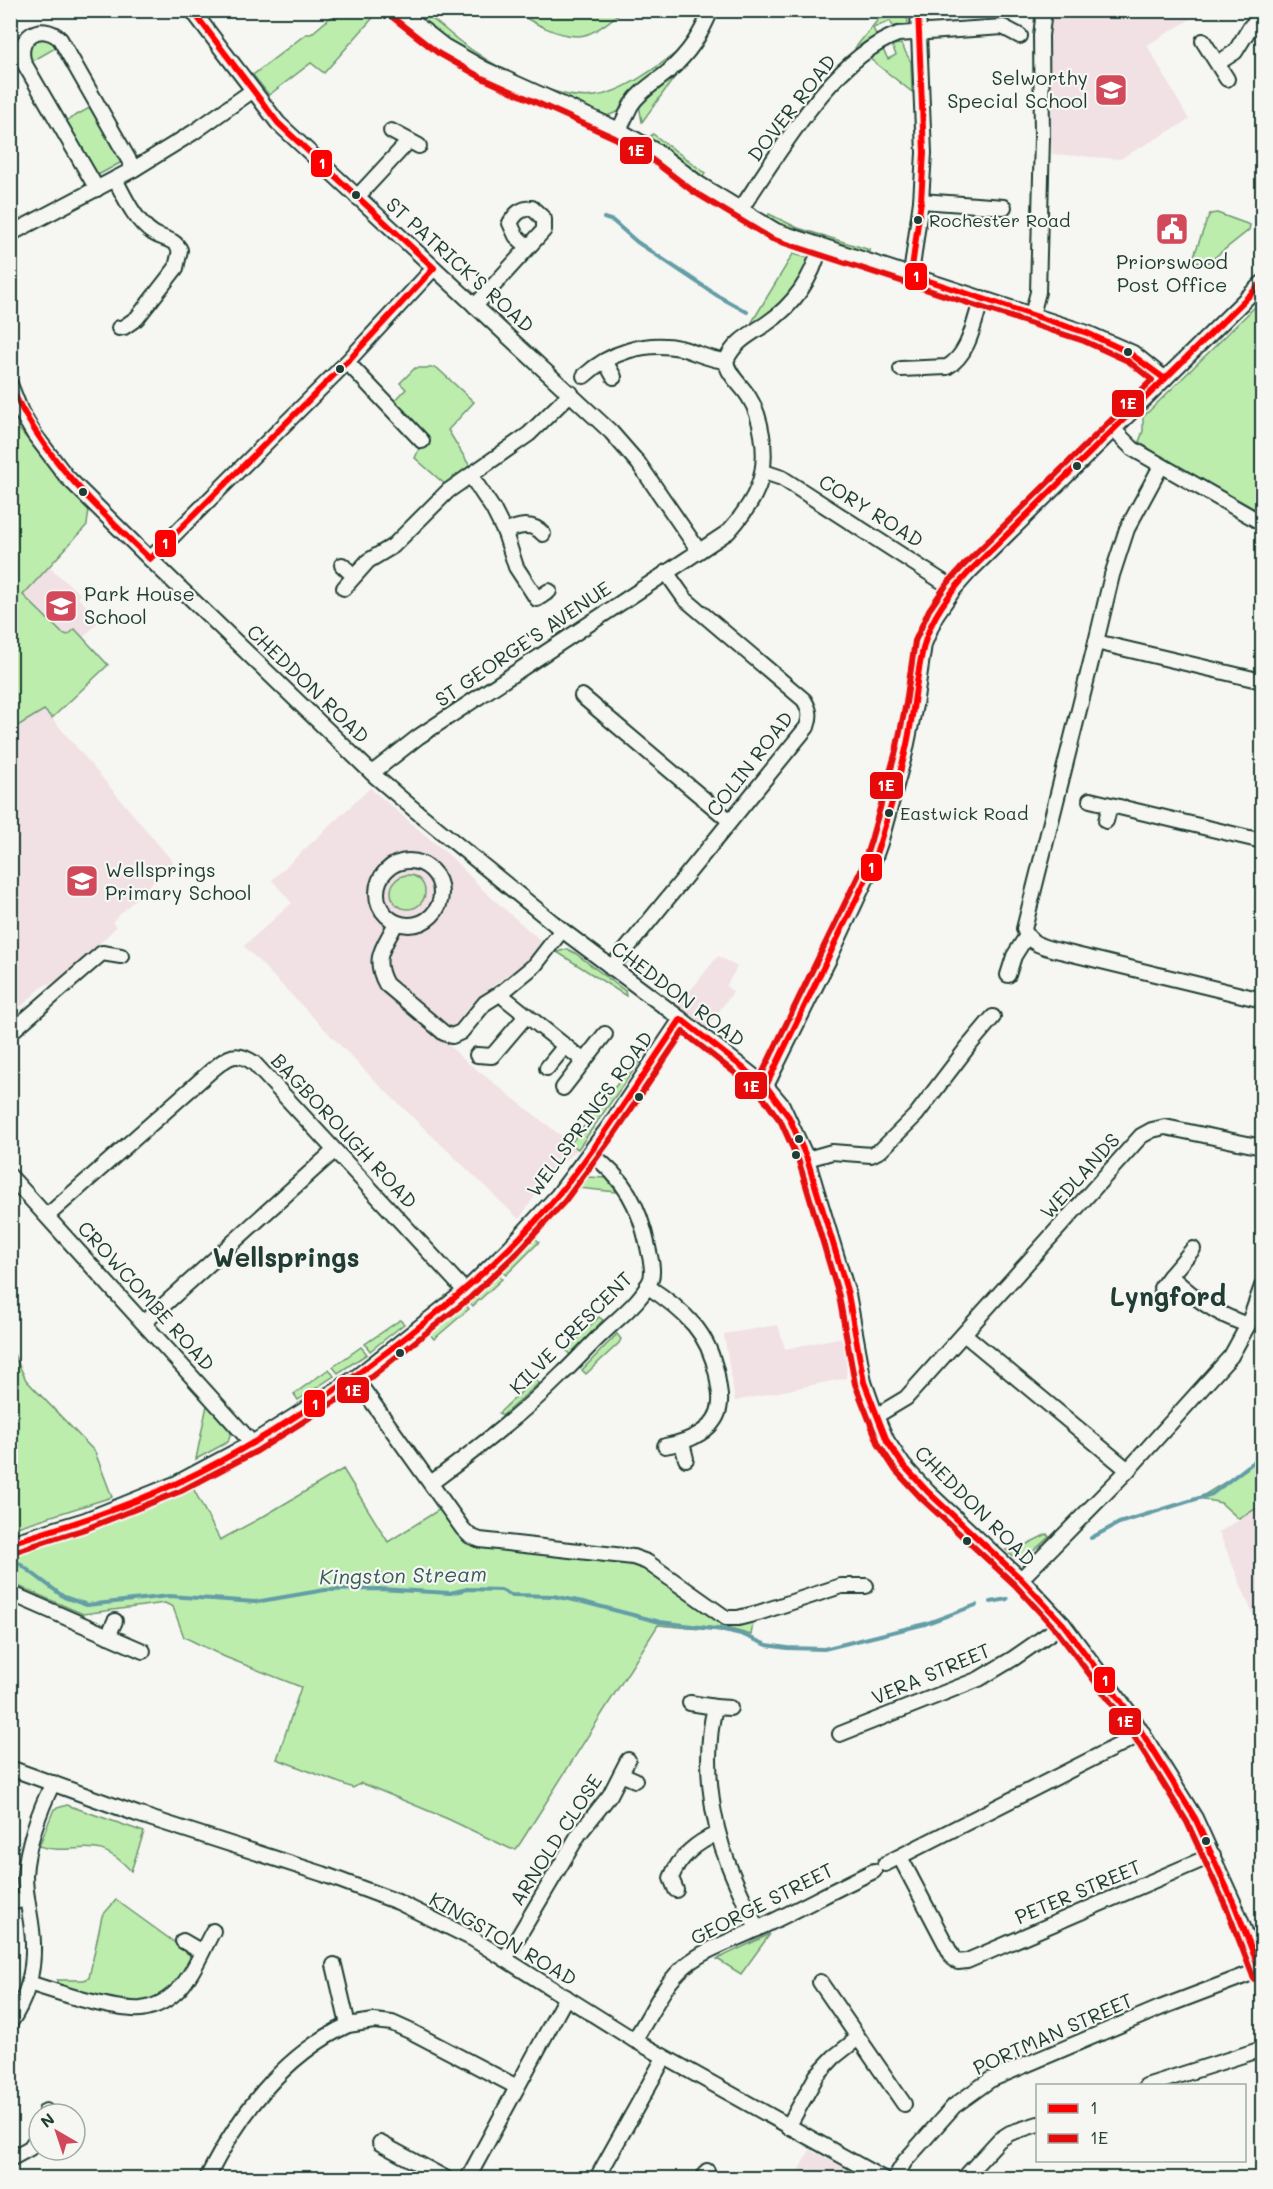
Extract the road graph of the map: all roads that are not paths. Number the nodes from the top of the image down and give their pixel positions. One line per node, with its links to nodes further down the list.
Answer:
1 (192, 10): 12 (street, ST PATRICK'S ROAD)
2 (398, 10): 13 (street)
3 (711, 10): 13 (street)
4 (918, 10): 7 (street)
5 (1044, 10): 30 (street)
6 (1263, 18): 10 (street)
7 (919, 32): 8 (street, DOVER ROAD); 19 (street); 21 (street, DOVER ROAD)
8 (1020, 36)
9 (1203, 41): 10 (street)
10 (1218, 63): 11 (street)
11 (1227, 79)
12 (252, 91): 15 (street); 18 (street, ST PATRICK'S ROAD)
13 (619, 130): 21 (street)
14 (391, 131): 18 (street)
15 (134, 169): 16 (street); 17 (street)
16 (116, 179): 17 (street); 31 (street)
17 (97, 189): 22 (street)
18 (357, 197): 25 (street, ST PATRICK'S ROAD)
19 (921, 201): 20 (street); 26 (street)
20 (1004, 207)
21 (740, 210): 23 (street)
22 (10, 234)
23 (820, 246): 26 (street); 33 (street)
24 (528, 247): 29 (street)
25 (434, 268): 29 (street, ST PATRICK'S ROAD); 34 (street)
26 (911, 275): 28 (street)
27 (1263, 283): 38 (street)
28 (982, 298): 30 (street); 35 (street)
29 (475, 306): 40 (street, ST PATRICK'S ROAD)
30 (1032, 315): 38 (street)
31 (118, 328)
32 (605, 360): 33 (street); 36 (street); 37 (street)
33 (726, 360): 44 (street)
34 (347, 362): 42 (street); 50 (street)
35 (901, 369)
36 (584, 376)
37 (614, 377)
38 (1165, 379): 41 (street)
39 (10, 384): 50 (street, CHEDDON ROAD)
40 (571, 393): 45 (street); 49 (street, ST PATRICK'S ROAD)
41 (1114, 430): 43 (street); 55 (street)
42 (422, 441)
43 (1161, 466): 46 (street); 57 (street)
44 (764, 472): 49 (street, ST GEORGE'S AVENUE); 55 (street, CORY ROAD)
45 (471, 476): 47 (street); 53 (street)
46 (1263, 523)
47 (505, 533): 48 (street); 56 (street)
48 (543, 534)
49 (699, 551): 52 (street, ST GEORGE'S AVENUE)
50 (150, 560): 60 (street, CHEDDON ROAD)
51 (342, 565): 53 (street)
52 (666, 572): 60 (street, ST GEORGE'S AVENUE); 63 (street, COLIN ROAD)
53 (354, 576): 54 (street)
54 (344, 588)
55 (954, 589): 83 (street)
56 (549, 591)
57 (1096, 642): 58 (street); 68 (street)
58 (1263, 681)
59 (582, 696): 63 (street)
60 (372, 773): 67 (street, CHEDDON ROAD)
61 (1090, 800): 62 (street)
62 (1110, 805): 64 (street); 65 (street)
63 (730, 821): 70 (street, COLIN ROAD)
64 (1106, 821)
65 (1263, 841)
66 (396, 923): 66 (street); 72 (street)
67 (562, 930): 70 (street, CHEDDON ROAD); 72 (street)
68 (1026, 936): 71 (street); 73 (street)
69 (121, 956): 77 (street)
70 (611, 968): 76 (street, CHEDDON ROAD)
71 (1008, 975)
72 (501, 993): 74 (street)
73 (1263, 1000)
74 (526, 1016): 79 (street); 80 (street)
75 (993, 1017): 88 (street)
76 (681, 1019): 83 (street, CHEDDON ROAD); 87 (street, WELLSPRINGS ROAD)
77 (10, 1033)
78 (605, 1034): 81 (street)
79 (565, 1046): 81 (street); 82 (street)
80 (477, 1055)
81 (584, 1060): 84 (street)
82 (547, 1068)
83 (766, 1086): 88 (street, CHEDDON ROAD)
84 (563, 1088)
85 (1263, 1147): 99 (street, WEDLANDS)
86 (334, 1151): 90 (street, BAGBOROUGH ROAD); 96 (street, BAGBOROUGH ROAD); 97 (street)
87 (590, 1153): 93 (street, KILVE CRESCENT); 96 (street, WELLSPRINGS ROAD)
88 (807, 1159): 101 (street, CHEDDON ROAD)
89 (10, 1176): 90 (street, CROWCOMBE ROAD)
90 (47, 1216): 97 (street, CROWCOMBE ROAD)
91 (1193, 1249): 92 (street)
92 (1170, 1276): 95 (street); 98 (street)
93 (647, 1286): 103 (street); 107 (street, KILVE CRESCENT)
94 (1263, 1286): 98 (street)
95 (1161, 1288)
96 (465, 1291): 100 (street, WELLSPRINGS ROAD)
97 (144, 1323): 102 (street, CROWCOMBE ROAD)
98 (1248, 1325): 106 (street)
99 (964, 1334): 101 (street, WEDLANDS); 106 (street)
100 (355, 1378): 102 (street, WELLSPRINGS ROAD); 107 (street)
101 (876, 1416): 109 (street, CHEDDON ROAD)
102 (252, 1443): 108 (street, WELLSPRINGS ROAD)
103 (682, 1443): 104 (street); 105 (street)
104 (666, 1446)
105 (686, 1459)
106 (1128, 1470): 109 (street)
107 (431, 1483): 110 (street)
108 (10, 1543)
109 (1021, 1579): 113 (street, CHEDDON ROAD)
110 (866, 1586)
111 (10, 1593): 114 (street)
112 (116, 1621): 114 (street)
113 (1063, 1624): 119 (street, CHEDDON ROAD); 120 (street, VERA STREET)
114 (108, 1636): 115 (street)
115 (143, 1651)
116 (690, 1703): 117 (street)
117 (715, 1707): 118 (street); 126 (street)
118 (730, 1708)
119 (1143, 1733): 127 (street, CHEDDON ROAD); 128 (street, GEORGE STREET)
120 (840, 1734)
121 (628, 1760): 123 (street, ARNOLD CLOSE)
122 (10, 1768): 125 (street, KINGSTON ROAD)
123 (621, 1774): 124 (street, ARNOLD CLOSE); 136 (street, ARNOLD CLOSE)
124 (635, 1780)
125 (53, 1783): 130 (street); 136 (street, KINGSTON ROAD)
126 (717, 1834): 129 (street); 132 (street)
127 (1213, 1855): 128 (street, PETER STREET); 138 (street, CHEDDON ROAD)
128 (900, 1857): 132 (street, GEORGE STREET)
129 (676, 1890)
130 (27, 1899): 131 (street); 140 (street)
131 (10, 1903)
132 (757, 1929): 145 (street, GEORGE STREET)
133 (213, 1930): 135 (street)
134 (183, 1941): 135 (street)
135 (202, 1952): 140 (street)
136 (505, 1959): 141 (street, KINGSTON ROAD)
137 (334, 1965): 143 (street)
138 (1261, 1973): 161 (street, PORTMAN STREET)
139 (820, 1982): 144 (street)
140 (29, 1983): 142 (street)
141 (566, 1997): 145 (street, KINGSTON ROAD); 149 (street)
142 (10, 2023)
143 (348, 2025): 149 (street); 156 (street)
144 (858, 2038): 150 (street); 152 (street)
145 (634, 2040): 147 (street, KINGSTON ROAD)
146 (1263, 2049): 148 (street)
147 (664, 2058): 152 (street, KINGSTON ROAD); 159 (street)
148 (1149, 2084)
149 (517, 2087): 158 (street)
150 (904, 2104)
151 (1036, 2125): 162 (street)
152 (788, 2127): 160 (street, KINGSTON ROAD)
153 (380, 2143): 157 (street)
154 (27, 2150): 155 (street)
155 (10, 2159)
156 (207, 2178)
157 (445, 2178)
158 (468, 2178)
159 (597, 2178)
160 (882, 2178)
161 (895, 2178)
162 (964, 2178)

